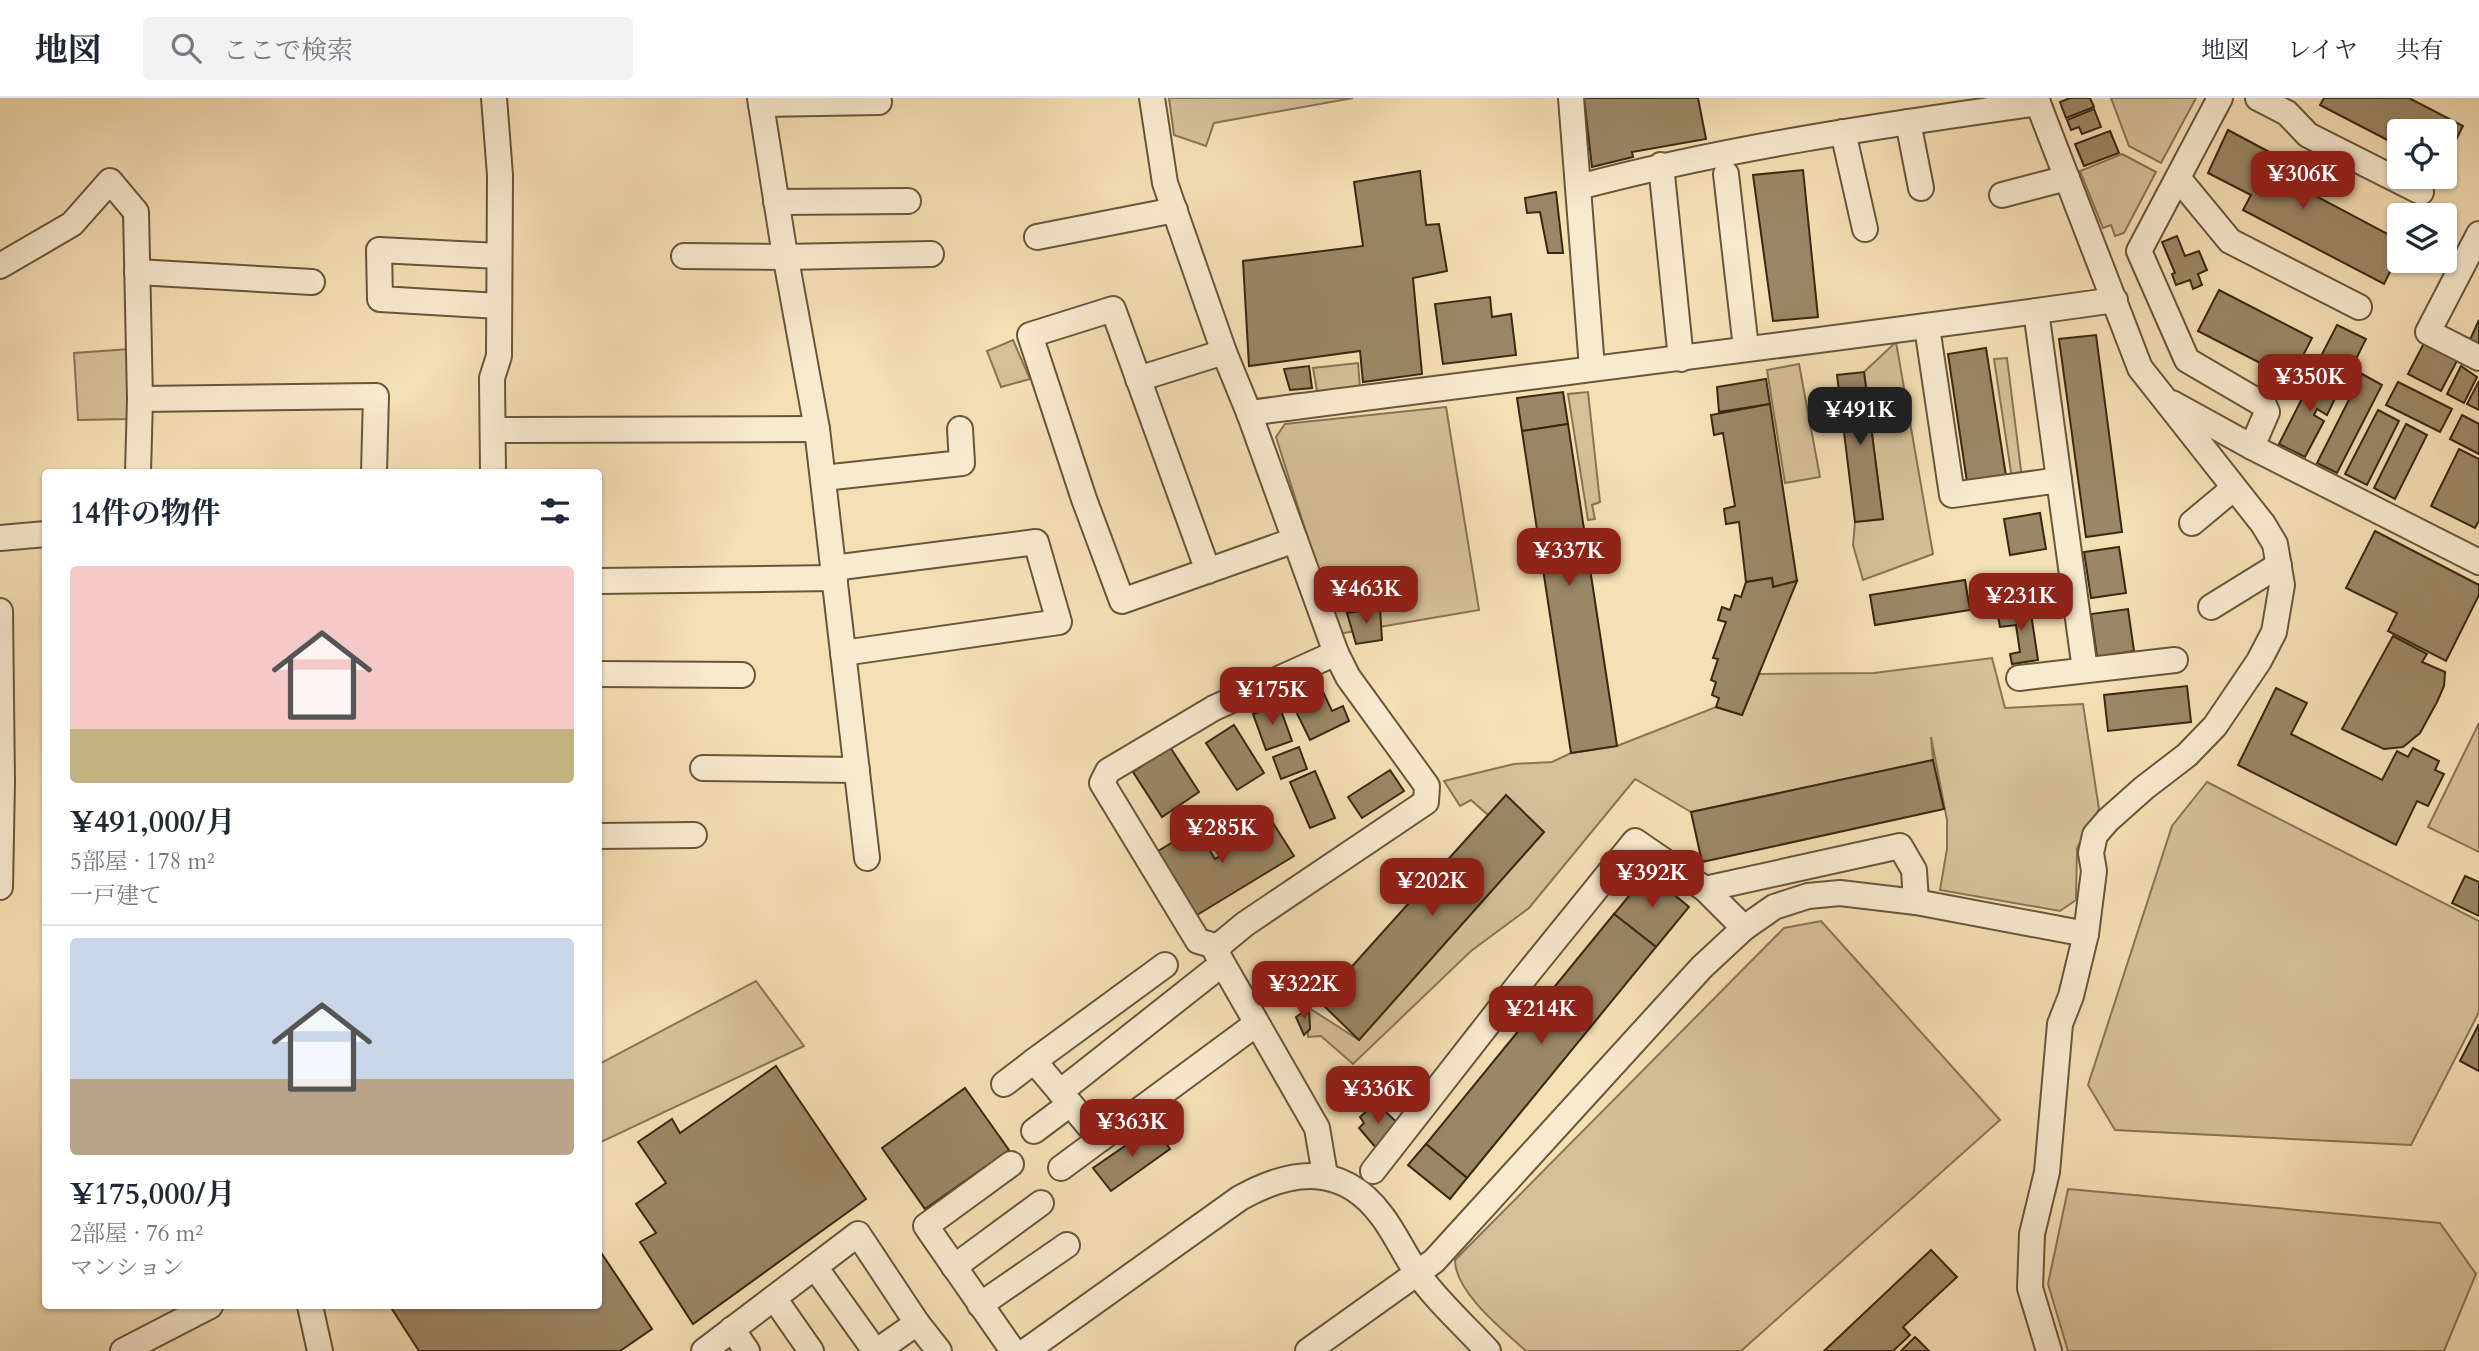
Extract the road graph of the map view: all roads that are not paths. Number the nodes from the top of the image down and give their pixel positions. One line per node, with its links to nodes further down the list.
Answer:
1 (494, 98): 26 (street)
2 (1152, 98): 21 (street)
3 (1571, 98): 15 (street)
4 (2220, 98): 14 (street)
5 (2258, 98): 17 (street)
6 (2037, 100): 9 (street); 13 (street)
7 (761, 101): 8 (street); 20 (street)
8 (879, 102)
9 (1908, 122): 10 (street); 16 (street)
10 (1843, 132): 11 (street); 22 (street)
11 (1661, 165): 15 (street); 42 (street)
12 (1726, 174): 39 (street)
13 (2067, 178): 18 (street); 32 (street)
14 (2178, 178): 29 (street); 36 (street)
15 (1579, 187): 43 (street)
16 (1921, 188)
17 (2421, 192)
18 (2002, 195)
19 (908, 201): 20 (street)
20 (776, 202): 28 (street)
21 (1175, 209): 24 (street); 40 (street)
22 (1865, 229)
23 (2479, 234): 41 (street)
24 (1037, 237)
25 (931, 254): 28 (street)
26 (499, 256): 35 (street); 35 (street)
27 (684, 256): 28 (street)
28 (785, 257): 48 (street)
29 (2143, 262): 32 (street); 51 (street)
30 (0, 266): 31 (street)
31 (137, 272): 33 (street); 46 (street)
32 (2105, 274): 34 (street)
33 (312, 282)
34 (2115, 300): 37 (street); 45 (street)
35 (499, 306): 50 (street)
36 (2359, 307)
37 (2036, 311): 38 (street); 56 (street)
38 (1927, 327): 39 (street); 56 (street)
39 (1746, 348): 42 (street)
40 (1224, 352): 44 (street); 47 (street)
41 (2479, 358)
42 (1681, 359): 43 (street)
43 (1592, 368): 47 (street)
44 (1138, 379): 64 (street); 64 (street)
45 (2162, 398): 51 (street); 57 (street)
46 (139, 399): 52 (street); 53 (street)
47 (1249, 413): 61 (street)
48 (817, 429): 50 (street); 55 (street)
49 (960, 429): 55 (street)
50 (494, 430): 54 (street)
51 (2252, 447): 62 (street)
52 (138, 469)
53 (374, 469)
54 (493, 469)
55 (823, 478): 65 (street)
56 (2059, 480): 72 (street)
57 (2234, 488): 58 (street); 63 (street)
58 (2192, 523)
59 (42, 534): 60 (street)
60 (0, 538)
61 (1295, 540): 64 (street); 70 (street)
62 (2478, 558)
63 (2279, 565): 67 (street); 85 (street)
64 (1208, 570)
65 (834, 573): 66 (street); 69 (street); 69 (street)
66 (602, 581)
67 (2211, 607)
68 (0, 611): 81 (street)
69 (844, 653): 77 (street)
70 (1336, 653): 86 (street); 86 (street)
71 (2175, 660): 72 (street)
72 (2085, 670): 75 (street)
73 (602, 674): 74 (street)
74 (742, 674)
75 (2019, 678)
76 (702, 768): 77 (street)
77 (857, 771): 80 (street)
78 (694, 835): 79 (street)
79 (602, 836)
80 (867, 858)
81 (0, 887)
82 (1704, 890): 83 (street); 84 (street); 96 (street)
83 (1916, 902): 84 (street); 85 (street)
84 (1744, 929): 102 (street)
85 (2086, 934): 120 (street)
86 (1220, 956): 88 (street); 91 (street)
87 (1165, 965): 89 (street)
88 (1256, 1024): 93 (street); 97 (street)
89 (1034, 1061): 90 (street); 91 (street)
90 (1004, 1084)
91 (1065, 1098): 92 (street); 93 (street)
92 (1034, 1131)
93 (1100, 1139): 95 (street)
94 (1011, 1164): 101 (street)
95 (1061, 1168)
96 (1373, 1171)
97 (1325, 1175): 102 (street); 117 (street)
98 (1041, 1203): 101 (street)
99 (1067, 1245): 104 (street)
100 (815, 1267): 103 (street); 107 (street); 114 (street)
101 (954, 1267): 104 (street)
102 (1417, 1273): 118 (street); 119 (street)
103 (774, 1298): 108 (street); 113 (street)
104 (980, 1305): 116 (street)
105 (203, 1309): 109 (street)
106 (311, 1309): 110 (street)
107 (917, 1323): 114 (street); 115 (street)
108 (733, 1329): 111 (street); 112 (street)
109 (123, 1351)
110 (320, 1351)
111 (704, 1351)
112 (747, 1351)
113 (811, 1351)
114 (876, 1351)
115 (939, 1351)
116 (1013, 1351)
117 (1026, 1351)
118 (1308, 1351)
119 (1488, 1351)
120 (2049, 1351)

